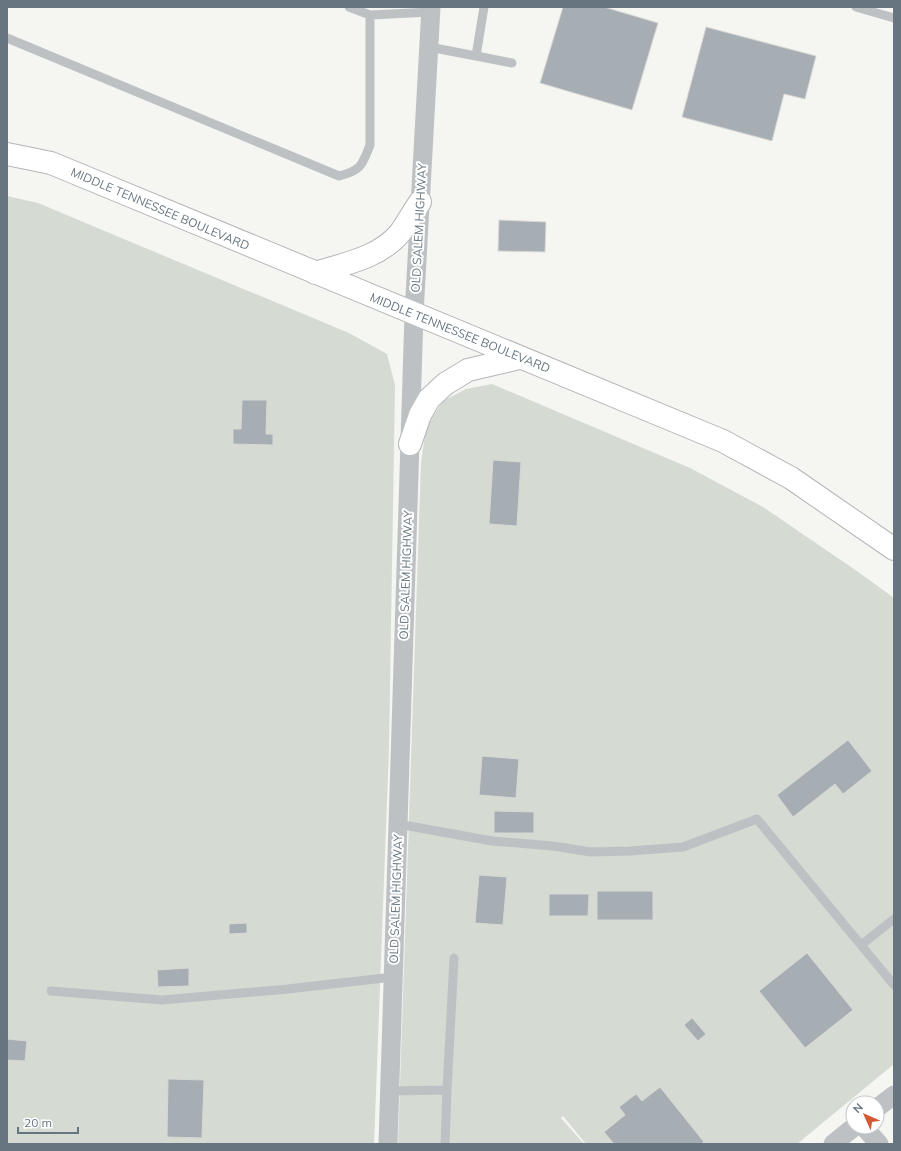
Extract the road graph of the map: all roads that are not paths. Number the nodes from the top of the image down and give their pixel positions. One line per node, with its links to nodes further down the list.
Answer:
1 (350, 7): 5 (lane)
2 (484, 7): 9 (lane)
3 (856, 7): 6 (lane)
4 (431, 10): 5 (lane); 8 (street, OLD SALEM HIGHWAY)
5 (370, 15): 7 (lane)
6 (894, 18)
7 (7, 38)
8 (429, 48): 9 (lane); 12 (street, OLD SALEM HIGHWAY)
9 (476, 56): 10 (lane)
10 (512, 64)
11 (7, 154): 13 (main road, MIDDLE TENNESSEE BOULEVARD)
12 (420, 202): 13 (main road); 14 (street, OLD SALEM HIGHWAY)
13 (315, 273): 14 (main road, MIDDLE TENNESSEE BOULEVARD)
14 (414, 314): 15 (main road, MIDDLE TENNESSEE BOULEVARD); 16 (street, OLD SALEM HIGHWAY)
15 (519, 358): 16 (main road); 17 (main road, MIDDLE TENNESSEE BOULEVARD)
16 (410, 444): 18 (street, OLD SALEM HIGHWAY)
17 (894, 550)
18 (398, 824): 20 (lane); 22 (street, OLD SALEM HIGHWAY)
19 (894, 919): 20 (lane)
20 (861, 945): 23 (lane)
21 (454, 958): 26 (lane)
22 (393, 977): 24 (lane); 25 (street, OLD SALEM HIGHWAY)
23 (894, 985)
24 (50, 991)
25 (390, 1090): 26 (lane); 31 (street, OLD SALEM HIGHWAY)
26 (447, 1090): 32 (lane)
27 (894, 1094): 28 (street)
28 (885, 1101)
29 (845, 1134): 33 (street)
30 (871, 1135): 34 (street)
31 (388, 1144)
32 (445, 1144)
33 (833, 1144)
34 (879, 1144)

